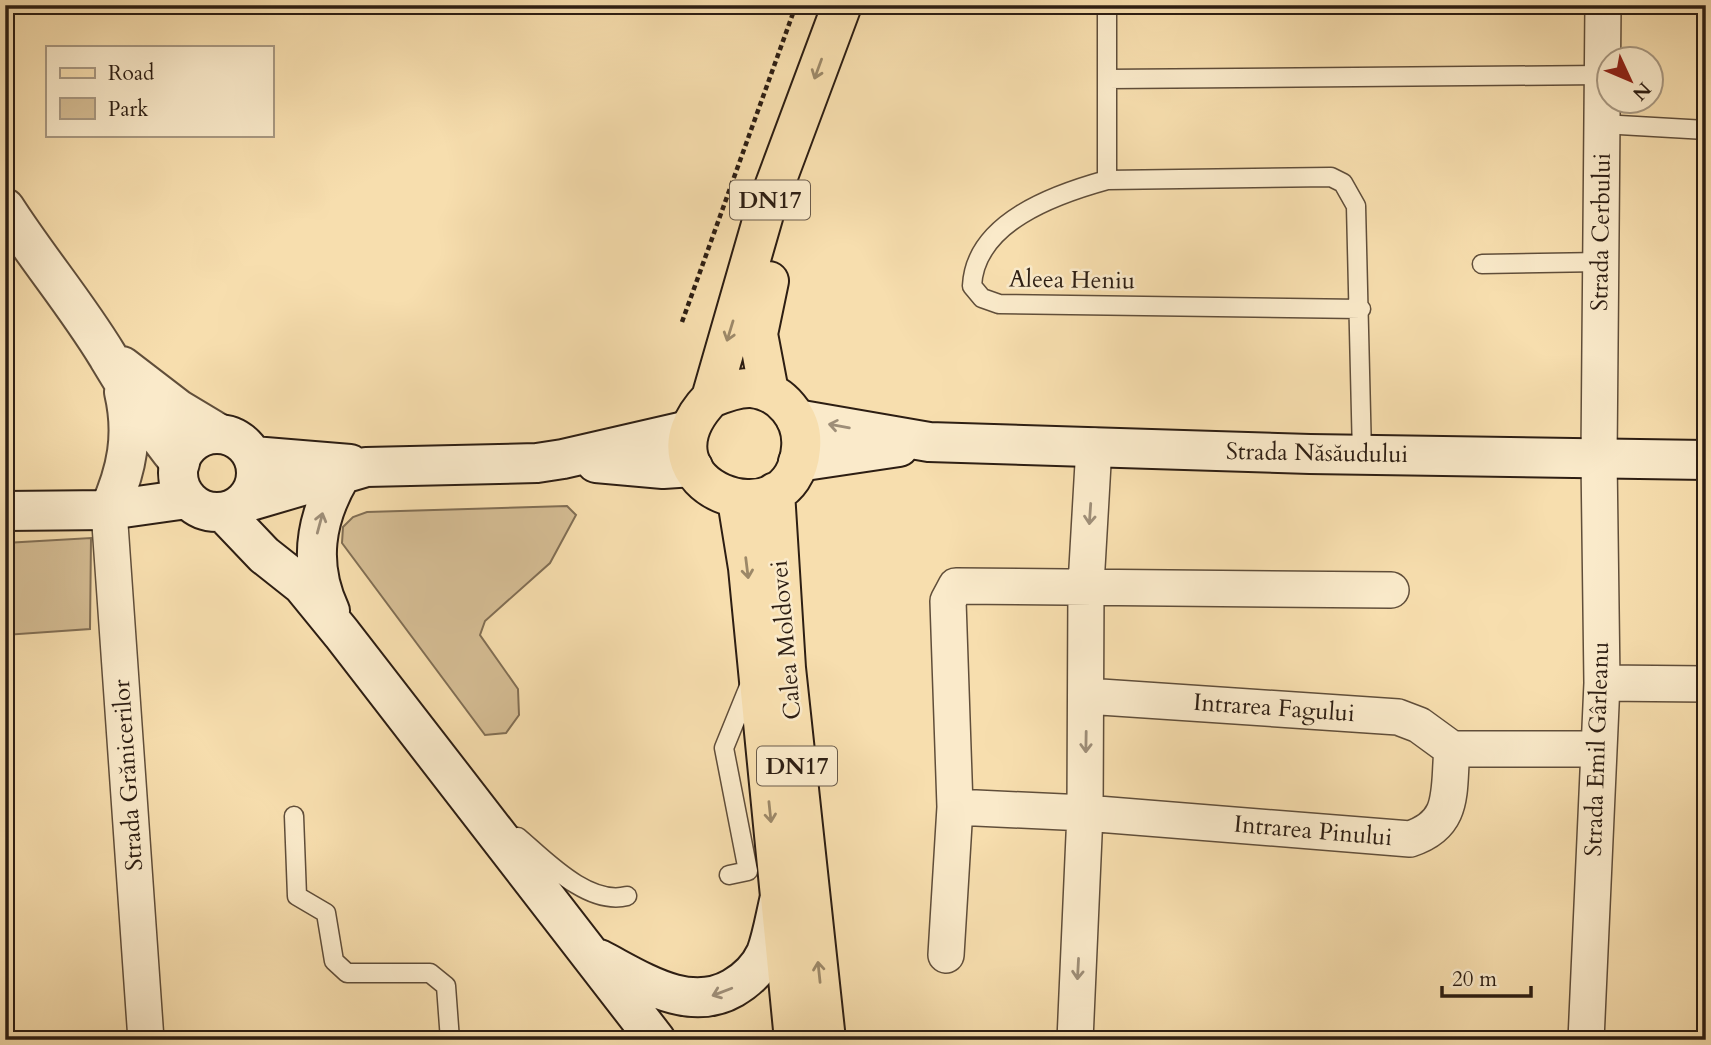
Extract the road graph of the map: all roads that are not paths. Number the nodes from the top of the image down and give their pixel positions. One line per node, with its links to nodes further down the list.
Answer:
1 (842, 5): 18 (main road, DN17, one-way to 18)
2 (870, 5): 17 (main road, DN17)
3 (1107, 5): 7 (lane)
4 (1603, 5): 5 (street, Strada Cerbului)
5 (1602, 46)
6 (1596, 75): 7 (lane)
7 (1107, 79): 11 (lane)
8 (1602, 116): 9 (street, Strada Cerbului)
9 (1602, 124): 10 (lane); 13 (street, Strada Cerbului)
10 (1706, 130)
11 (1107, 180): 15 (lane, Aleea Heniu); 15 (lane, Aleea Heniu)
12 (5, 208): 16 (main road)
13 (1601, 262): 14 (lane); 25 (street, Strada Cerbului)
14 (1482, 264)
15 (1361, 309): 24 (lane, Aleea Heniu)
16 (114, 369): 21 (main road); 31 (main road); 34 (main road)
17 (769, 392): 18 (main road); 19 (main road)
18 (710, 398): 20 (main road, DN17)
19 (796, 419): 22 (main road, Strada Năsăudului, one-way to 19); 30 (main road, DN17)
20 (689, 429): 26 (main road); 28 (main road)
21 (218, 433): 31 (main road); 32 (main road)
22 (929, 442): 23 (main road, Strada Năsăudului); 30 (main road, Strada Năsăudului)
23 (1094, 446): 24 (main road, Strada Năsăudului); 36 (street, one-way to 36)
24 (1362, 455): 25 (main road, Strada Năsăudului)
25 (1599, 458): 27 (main road, Strada Năsăudului); 40 (street, Strada Emil Gârleanu)
26 (563, 460): 28 (main road); 29 (main road)
27 (1706, 460)
28 (693, 467): 33 (main road)
29 (353, 471): 32 (main road); 38 (main road, one-way to 29)
30 (787, 477): 33 (main road); 58 (main road, Calea Moldovei / DN17, one-way to 30)
31 (182, 478): 32 (main road); 34 (main road)
32 (248, 490): 38 (main road)
33 (737, 500): 39 (main road, Calea Moldovei / DN17, one-way to 39)
34 (114, 508): 35 (main road); 54 (street, Strada Grănicerilor)
35 (5, 511)
36 (1086, 585): 37 (street); 42 (street); 46 (street)
37 (1391, 590)
38 (342, 634): 45 (main road)
39 (755, 671): 49 (lane); 51 (main road, Calea Moldovei / DN17, one-way to 51)
40 (1602, 683): 41 (street); 44 (street, Strada Emil Gârleanu)
41 (1706, 684)
42 (1086, 696): 43 (street, Intrarea Fagului); 47 (street, one-way to 47)
43 (1452, 749): 44 (street); 47 (street, Intrarea Pinului)
44 (1599, 749): 60 (street, Strada Emil Gârleanu)
45 (463, 789): 50 (lane); 52 (main road)
46 (955, 807): 47 (street); 53 (street)
47 (1085, 813): 59 (street, one-way to 59)
48 (294, 816): 55 (lane)
49 (729, 875)
50 (627, 896)
51 (780, 899): 52 (main road, one-way to 52); 57 (main road, Calea Moldovei / DN17)
52 (590, 954): 56 (main road)
53 (946, 956)
54 (146, 1040)
55 (450, 1040)
56 (656, 1040)
57 (794, 1040)
58 (826, 1040)
59 (1075, 1040)
60 (1586, 1040)

